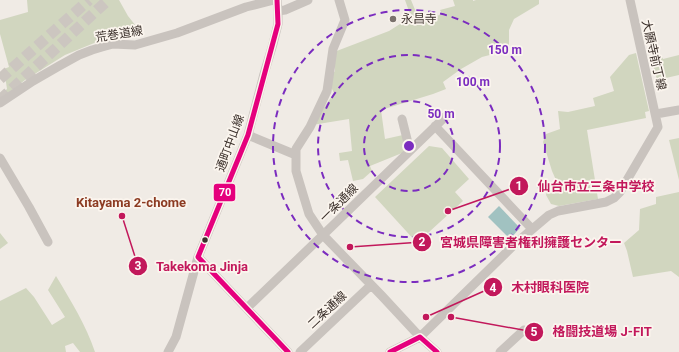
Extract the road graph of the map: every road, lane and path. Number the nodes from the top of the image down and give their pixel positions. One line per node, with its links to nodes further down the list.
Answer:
1 (275, 0): 5 (street, 通町中山線); 6 (street, 荒巻道線)
2 (308, 0): 5 (street)
3 (339, 0): 14 (street)
4 (630, 0): 9 (street, 大願寺前丁線)
5 (278, 11): 12 (street, 通町中山線)
6 (0, 104)
7 (679, 110): 9 (street)
8 (448, 114): 11 (street, 一条通線)
9 (656, 114): 16 (street, 大願寺前丁線)
10 (402, 118): 13 (street)
11 (435, 126): 13 (street, 一条通線); 16 (street)
12 (248, 135): 14 (street); 19 (street, 通町中山線)
13 (410, 151): 17 (street, 一条通線)
14 (296, 155): 17 (street)
15 (0, 158): 18 (street)
16 (532, 229): 23 (street, 大願寺前丁線)
17 (323, 235): 20 (street); 21 (street, 一条通線)
18 (48, 242)
19 (198, 257): 21 (street); 24 (street, 通町中山線)
20 (371, 285): 23 (street); 26 (street, 二条通線)
21 (247, 308): 25 (street)
22 (524, 330): 29 (street)
23 (420, 337): 27 (street, 大願寺前丁線); 28 (street)
24 (168, 352)
25 (288, 352)
26 (300, 352)
27 (390, 352)
28 (437, 352)
29 (500, 352)

